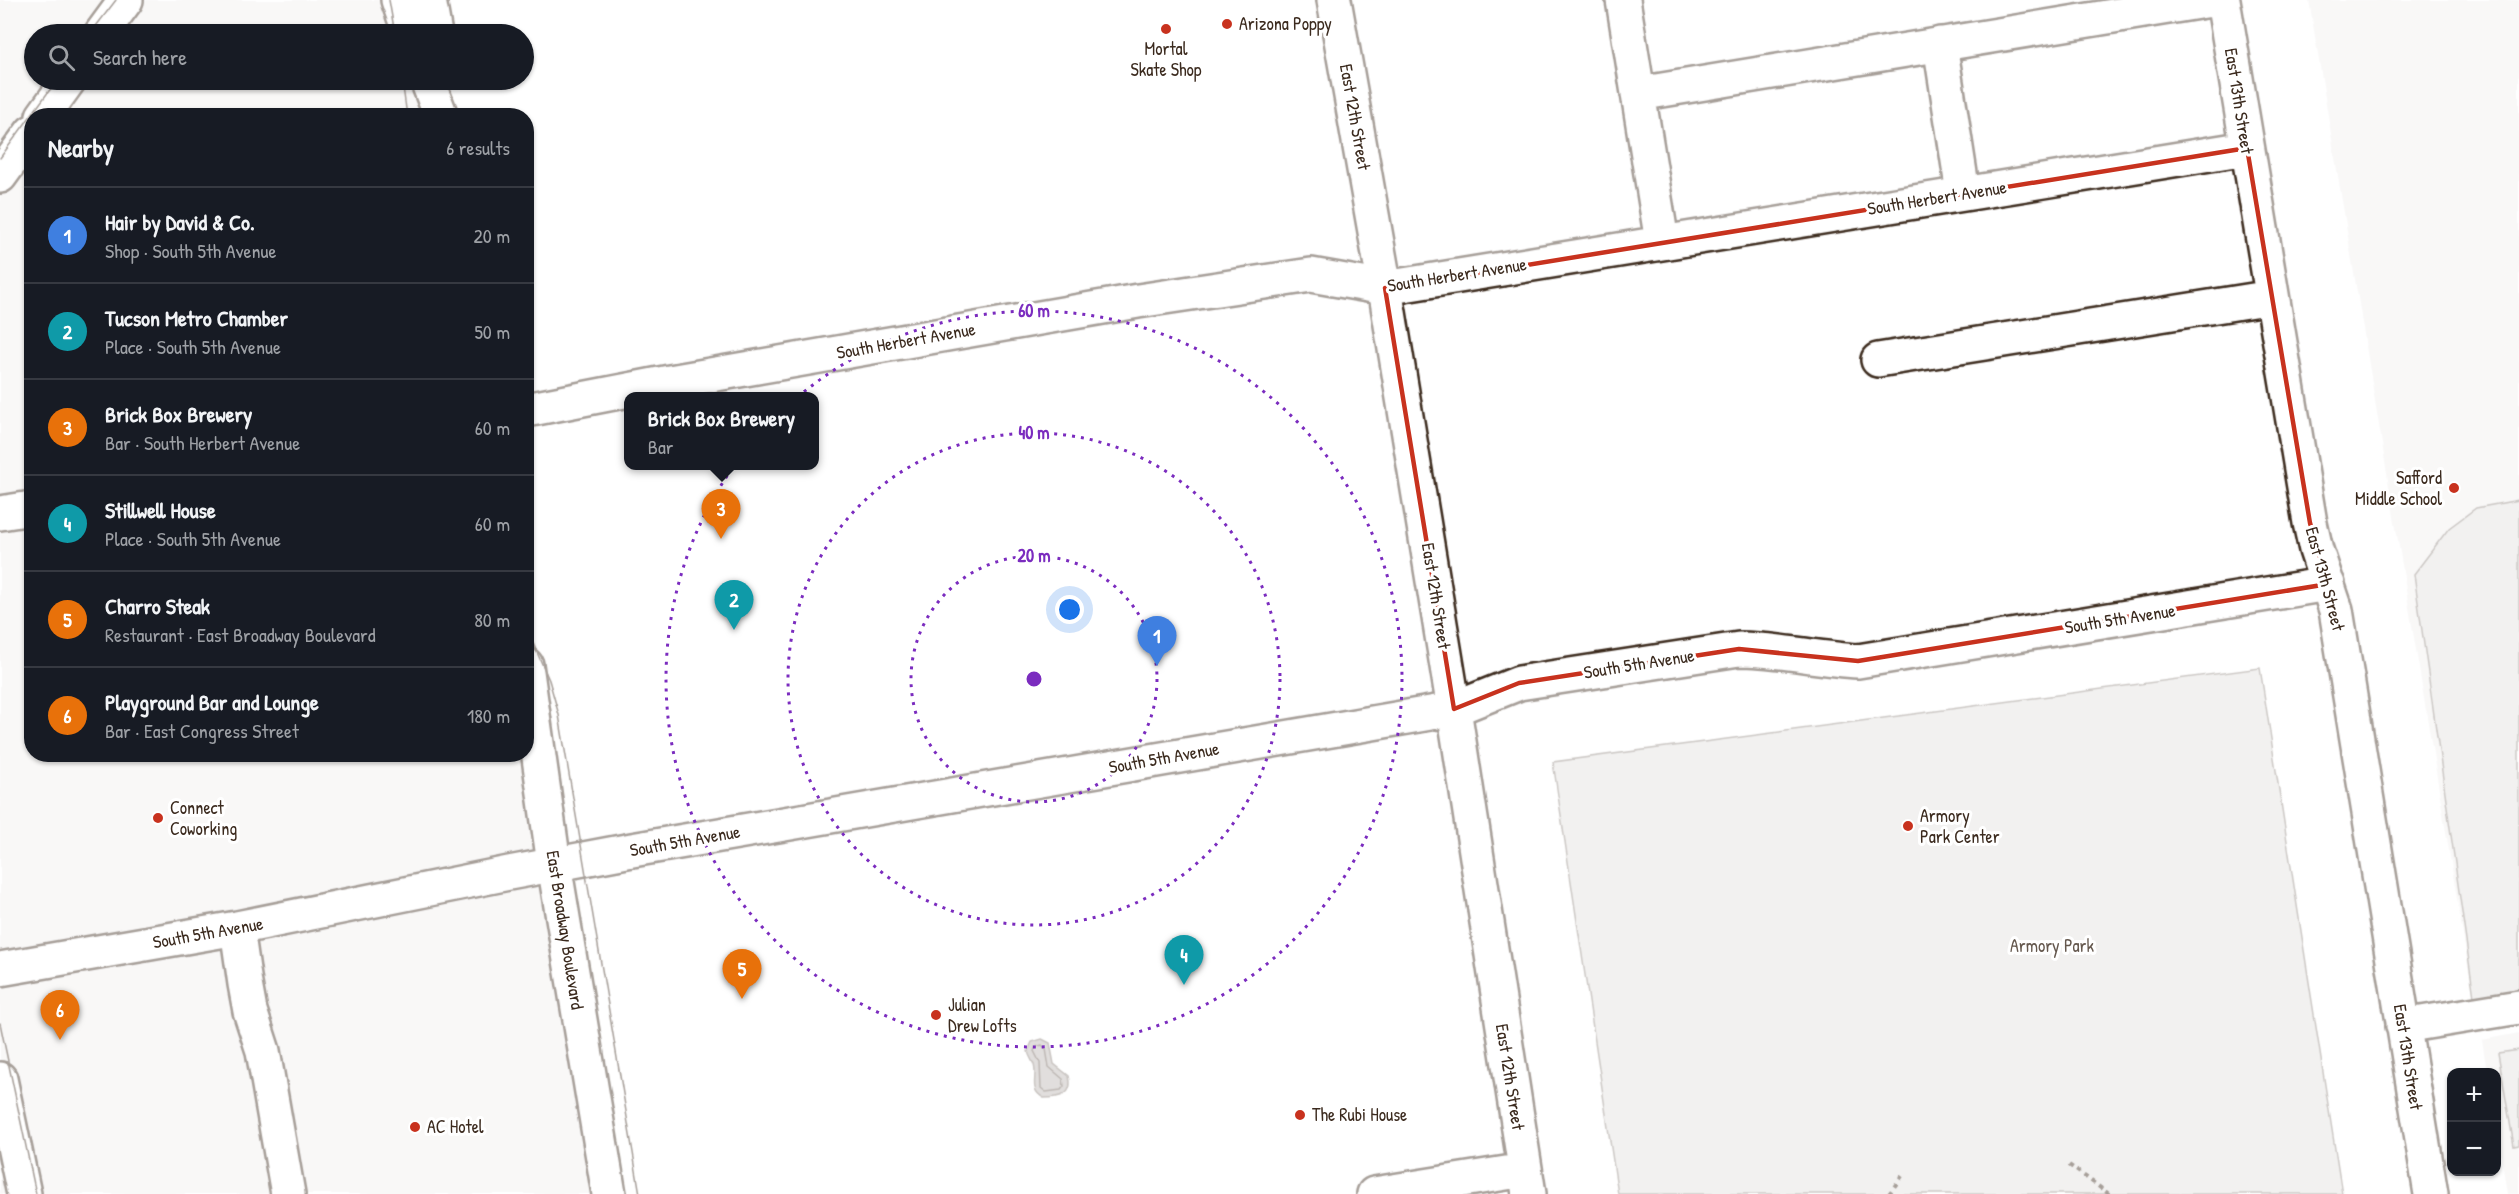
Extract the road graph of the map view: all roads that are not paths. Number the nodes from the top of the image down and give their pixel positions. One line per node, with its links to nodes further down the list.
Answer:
1 (126, 0): 8 (street)
2 (398, 0): 9 (street)
3 (429, 0): 10 (street)
4 (1334, 0): 24 (street, East 12th Street)
5 (1623, 0): 15 (street)
6 (2211, 0): 11 (street)
7 (2223, 0): 20 (street, East 13th Street)
8 (108, 24)
9 (406, 24)
10 (433, 24)
11 (1940, 44): 15 (street); 22 (street)
12 (62, 90): 16 (street)
13 (431, 90): 17 (street)
14 (442, 90): 18 (street)
15 (1638, 94): 23 (street)
16 (49, 108)
17 (438, 108)
18 (445, 108)
19 (24, 143): 21 (street)
20 (2247, 148): 22 (street, South Herbert Avenue); 25 (street, East 13th Street)
21 (0, 176)
22 (1963, 193): 23 (street, South Herbert Avenue)
23 (1662, 242): 24 (street, South Herbert Avenue)
24 (1385, 288): 27 (street, South Herbert Avenue); 31 (street, East 12th Street)
25 (2272, 297): 26 (street); 30 (street, East 13th Street)
26 (1878, 360)
27 (534, 408)
28 (24, 509): 29 (street)
29 (0, 513)
30 (2328, 585): 31 (street, South 5th Avenue); 37 (street, East 13th Street)
31 (1454, 709): 33 (street, South 5th Avenue); 39 (street, East 12th Street)
32 (534, 722): 33 (street, East Broadway Boulevard)
33 (554, 864): 34 (street, South 5th Avenue); 42 (street, East Broadway Boulevard)
34 (237, 928): 35 (street, South 5th Avenue); 41 (street)
35 (0, 969)
36 (2519, 1007): 37 (street)
37 (2403, 1026): 44 (street, East 13th Street)
38 (0, 1079): 40 (street)
39 (1527, 1182): 43 (street)
40 (24, 1194)
41 (288, 1194)
42 (609, 1194)
43 (1374, 1194)
44 (2431, 1194)

